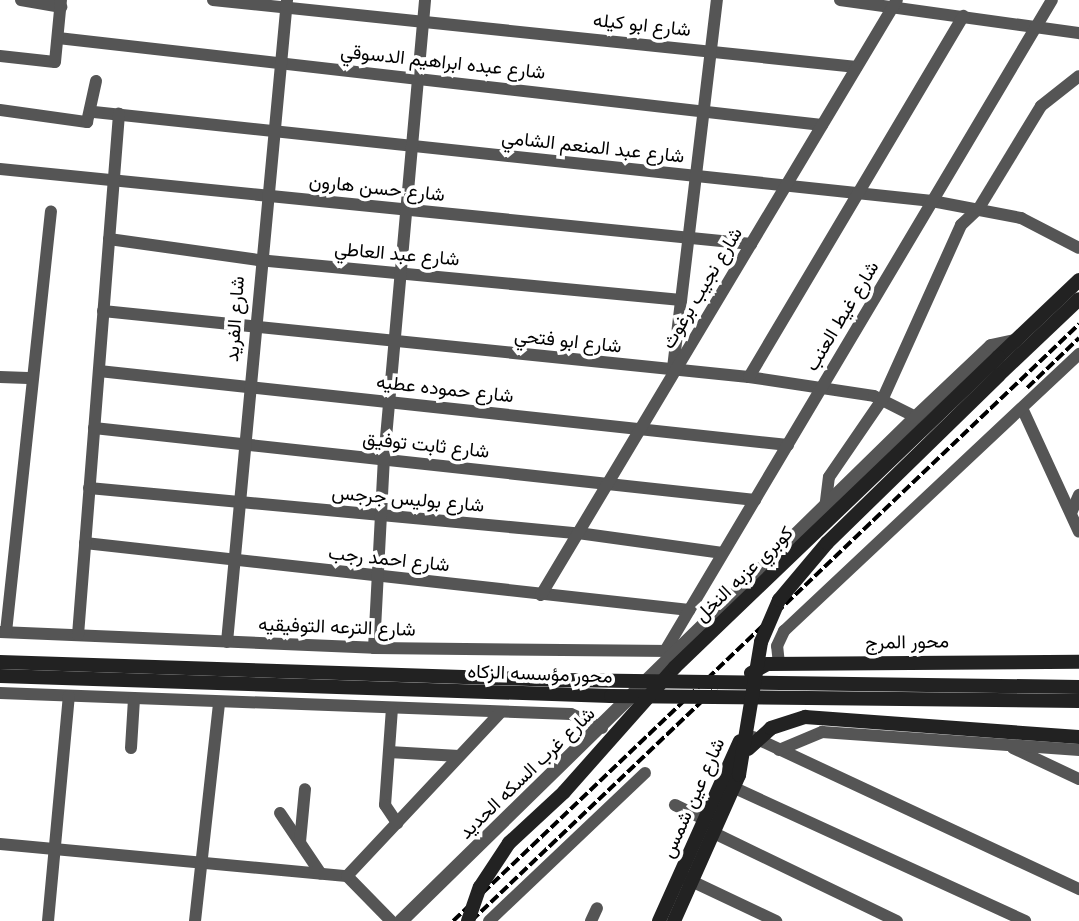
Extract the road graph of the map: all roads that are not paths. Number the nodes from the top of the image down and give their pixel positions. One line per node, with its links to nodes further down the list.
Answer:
1 (21, 0): 8 (street)
2 (213, 0): 9 (street, شارع ابو كيله)
3 (425, 0): 11 (street)
4 (717, 0): 15 (street)
5 (840, 0): 7 (street)
6 (1052, 0): 12 (street, شارع غيط العنب)
7 (895, 3): 10 (street); 18 (street, شارع نجيب برغوث)
8 (61, 4): 14 (street)
9 (287, 4): 11 (street, شارع ابو كيله); 17 (street, شارع الفريد)
10 (963, 16): 12 (street); 33 (street)
11 (423, 22): 15 (street, شارع ابو كيله); 20 (street)
12 (1037, 25): 13 (street); 35 (street, شارع غيط العنب)
13 (1079, 33)
14 (58, 38): 16 (street); 17 (street, شارع عبده ابراهيم الدسوقي)
15 (710, 51): 18 (street, شارع ابو كيله); 23 (street)
16 (0, 56)
17 (280, 63): 20 (street, شارع عبده ابراهيم الدسوقي); 27 (street, شارع الفريد)
18 (857, 67): 26 (street, شارع نجيب برغوث)
19 (1079, 76): 36 (street)
20 (417, 79): 23 (street, شارع عبده ابراهيم الدسوقي); 28 (street)
21 (96, 81): 24 (street)
22 (0, 110): 24 (street, شارع عبد المنعم الشامي)
23 (704, 111): 26 (street, شارع عبده ابراهيم الدسوقي); 30 (street)
24 (94, 112): 25 (street, شارع عبد المنعم الشامي)
25 (119, 114): 27 (street, شارع عبد المنعم الشامي); 31 (street)
26 (822, 125): 32 (street, شارع نجيب برغوث)
27 (273, 131): 28 (street, شارع عبد المنعم الشامي); 34 (street, شارع الفريد)
28 (410, 146): 30 (street, شارع عبد المنعم الشامي); 37 (street)
29 (0, 169): 31 (street, شارع حسن هارون)
30 (696, 177): 32 (street, شارع عبد المنعم الشامي); 39 (street)
31 (114, 180): 34 (street, شارع حسن هارون); 40 (street)
32 (785, 186): 33 (street, شارع عبد المنعم الشامي); 41 (street, شارع نجيب برغوث)
33 (860, 195): 35 (street, شارع عبد المنعم الشامي); 57 (street)
34 (265, 196): 37 (street, شارع حسن هارون); 43 (street, شارع الفريد)
35 (932, 201): 36 (street, شارع عبد المنعم الشامي); 60 (street, شارع غيط العنب)
36 (979, 208): 42 (street, شارع عبد المنعم الشامي); 61 (street)
37 (405, 210): 39 (street, شارع حسن هارون); 44 (street)
38 (51, 211): 58 (street)
39 (689, 238): 41 (street, شارع حسن هارون); 47 (street)
40 (109, 239): 43 (street, شارع عبد العاطي); 49 (street)
41 (751, 244): 55 (street, شارع نجيب برغوث)
42 (1079, 248)
43 (258, 260): 44 (street, شارع عبد العاطي); 50 (street, شارع الفريد)
44 (399, 274): 47 (street, شارع عبد العاطي); 52 (street)
45 (1079, 280): 48 (main road, كوبري عزبه النخل)
46 (1079, 299): 48 (main road, كوبري عزبه النخل)
47 (681, 300): 55 (street)
48 (1062, 306): 51 (main road, كوبري عزبه النخل); 112 (main road, كوبري عزبه النخل, bridge)
49 (103, 312): 50 (street, شارع ابو فتحي); 54 (street)
50 (253, 328): 52 (street, شارع ابو فتحي); 59 (street, شارع الفريد)
51 (1014, 341): 64 (street, شارع غرب السكه الحديد); 135 (main road, كوبري عزبه النخل, bridge)
52 (394, 343): 55 (street, شارع ابو فتحي); 62 (street)
53 (1078, 357): 63 (street)
54 (99, 371): 59 (street, شارع حموده عطيه); 65 (street)
55 (674, 371): 57 (street, شارع ابو فتحي); 66 (street, شارع نجيب برغوث)
56 (0, 376): 58 (street)
57 (748, 377): 60 (street, شارع ابو فتحي)
58 (28, 379): 86 (street)
59 (249, 388): 62 (street, شارع حموده عطيه); 68 (street, شارع الفريد)
60 (821, 388): 61 (street, شارع ابو فتحي); 67 (street, شارع غيط العنب)
61 (883, 398): 64 (street, شارع ابو فتحي); 75 (street)
62 (388, 402): 66 (street, شارع حموده عطيه); 69 (street)
63 (1022, 408): 76 (street); 93 (street)
64 (916, 417): 75 (street, شارع غرب السكه الحديد)
65 (94, 428): 68 (street, شارع ثابت توفيق); 71 (street)
66 (641, 428): 67 (street, شارع حموده عطيه); 70 (street, شارع نجيب برغوث)
67 (788, 445): 73 (street, شارع غيط العنب)
68 (245, 446): 69 (street, شارع ثابت توفيق); 74 (street, شارع الفريد)
69 (384, 460): 70 (street, شارع ثابت توفيق); 77 (street)
70 (608, 483): 73 (street, شارع ثابت توفيق); 79 (street, شارع نجيب برغوث)
71 (89, 488): 74 (street, شارع بوليس جرجس); 80 (street)
72 (1079, 495): 76 (street)
73 (755, 500): 81 (street, شارع غيط العنب)
74 (240, 505): 77 (street, شارع بوليس جرجس); 82 (street, شارع الفريد)
75 (825, 511): 90 (street, شارع غرب السكه الحديد)
76 (1071, 513): 78 (street)
77 (381, 516): 79 (street, شارع بوليس جرجس); 83 (street)
78 (1079, 532)
79 (578, 533): 81 (street, شارع بوليس جرجس); 84 (street, شارع نجيب برغوث)
80 (85, 543): 82 (street, شارع احمد رجب); 87 (street)
81 (723, 553): 85 (street, شارع غيط العنب)
82 (236, 561): 83 (street, شارع احمد رجب); 88 (street, شارع الفريد)
83 (378, 577): 84 (street, شارع احمد رجب); 89 (street)
84 (541, 596): 85 (street, شارع احمد رجب)
85 (689, 610): 90 (street, شارع غيط العنب)
86 (3, 632): 87 (street, شارع الترعه التوفيقيه)
87 (78, 635): 88 (street, شارع الترعه التوفيقيه)
88 (227, 642): 89 (street, شارع الترعه التوفيقيه)
89 (374, 648): 90 (street, شارع الترعه التوفيقيه)
90 (669, 651): 104 (street, شارع غرب السكه الحديد)
91 (0, 662): 96 (main road, محور مؤسسه الزكاه, bridge)
92 (1079, 662): 93 (main road, محور المرج)
93 (779, 664): 95 (main road, محور المرج)
94 (0, 676): 100 (main road, محور مؤسسه الزكاه, bridge)
95 (747, 685): 105 (main road, شارع عين شمس)
96 (1079, 687)
97 (0, 693): 98 (street)
98 (69, 696): 99 (street); 124 (street)
99 (134, 699): 101 (street); 108 (street)
100 (1079, 701)
101 (219, 702): 102 (street); 125 (street)
102 (392, 708): 103 (street); 111 (street)
103 (501, 712): 104 (street); 113 (street)
104 (602, 728): 134 (street, شارع غرب السكه الحديد)
105 (742, 732): 109 (street); 116 (main road, شارع عين شمس)
106 (1079, 737): 112 (main road, bridge)
107 (1006, 745): 109 (street); 110 (street); 115 (street)
108 (131, 748)
109 (779, 750): 129 (street)
110 (1079, 750)
111 (388, 752): 113 (street); 120 (street)
112 (746, 753): 121 (main road, كوبري عزبه النخل, bridge)
113 (459, 756): 120 (street)
114 (645, 773): 136 (street)
115 (1079, 779)
116 (724, 784): 121 (main road, شارع عين شمس); 142 (street)
117 (305, 789): 122 (street)
118 (675, 806): 121 (street)
119 (280, 813): 122 (street)
120 (397, 823): 127 (street)
121 (710, 827): 128 (main road, شارع عين شمس); 139 (main road, كوبري عزبه النخل, bridge); 141 (street)
122 (300, 842): 126 (street)
123 (0, 844): 124 (street)
124 (55, 849): 125 (street); 131 (street)
125 (201, 863): 126 (street); 132 (street)
126 (321, 874): 127 (street)
127 (346, 876): 133 (street)
128 (680, 876): 138 (main road, شارع عين شمس); 140 (street)
129 (1079, 889)
130 (597, 908): 137 (street)
131 (48, 921)
132 (195, 921)
133 (391, 921)
134 (401, 921)
135 (468, 921)
136 (489, 921)
137 (591, 921)
138 (659, 921)
139 (674, 921)
140 (776, 921)
141 (897, 921)
142 (1024, 921)

